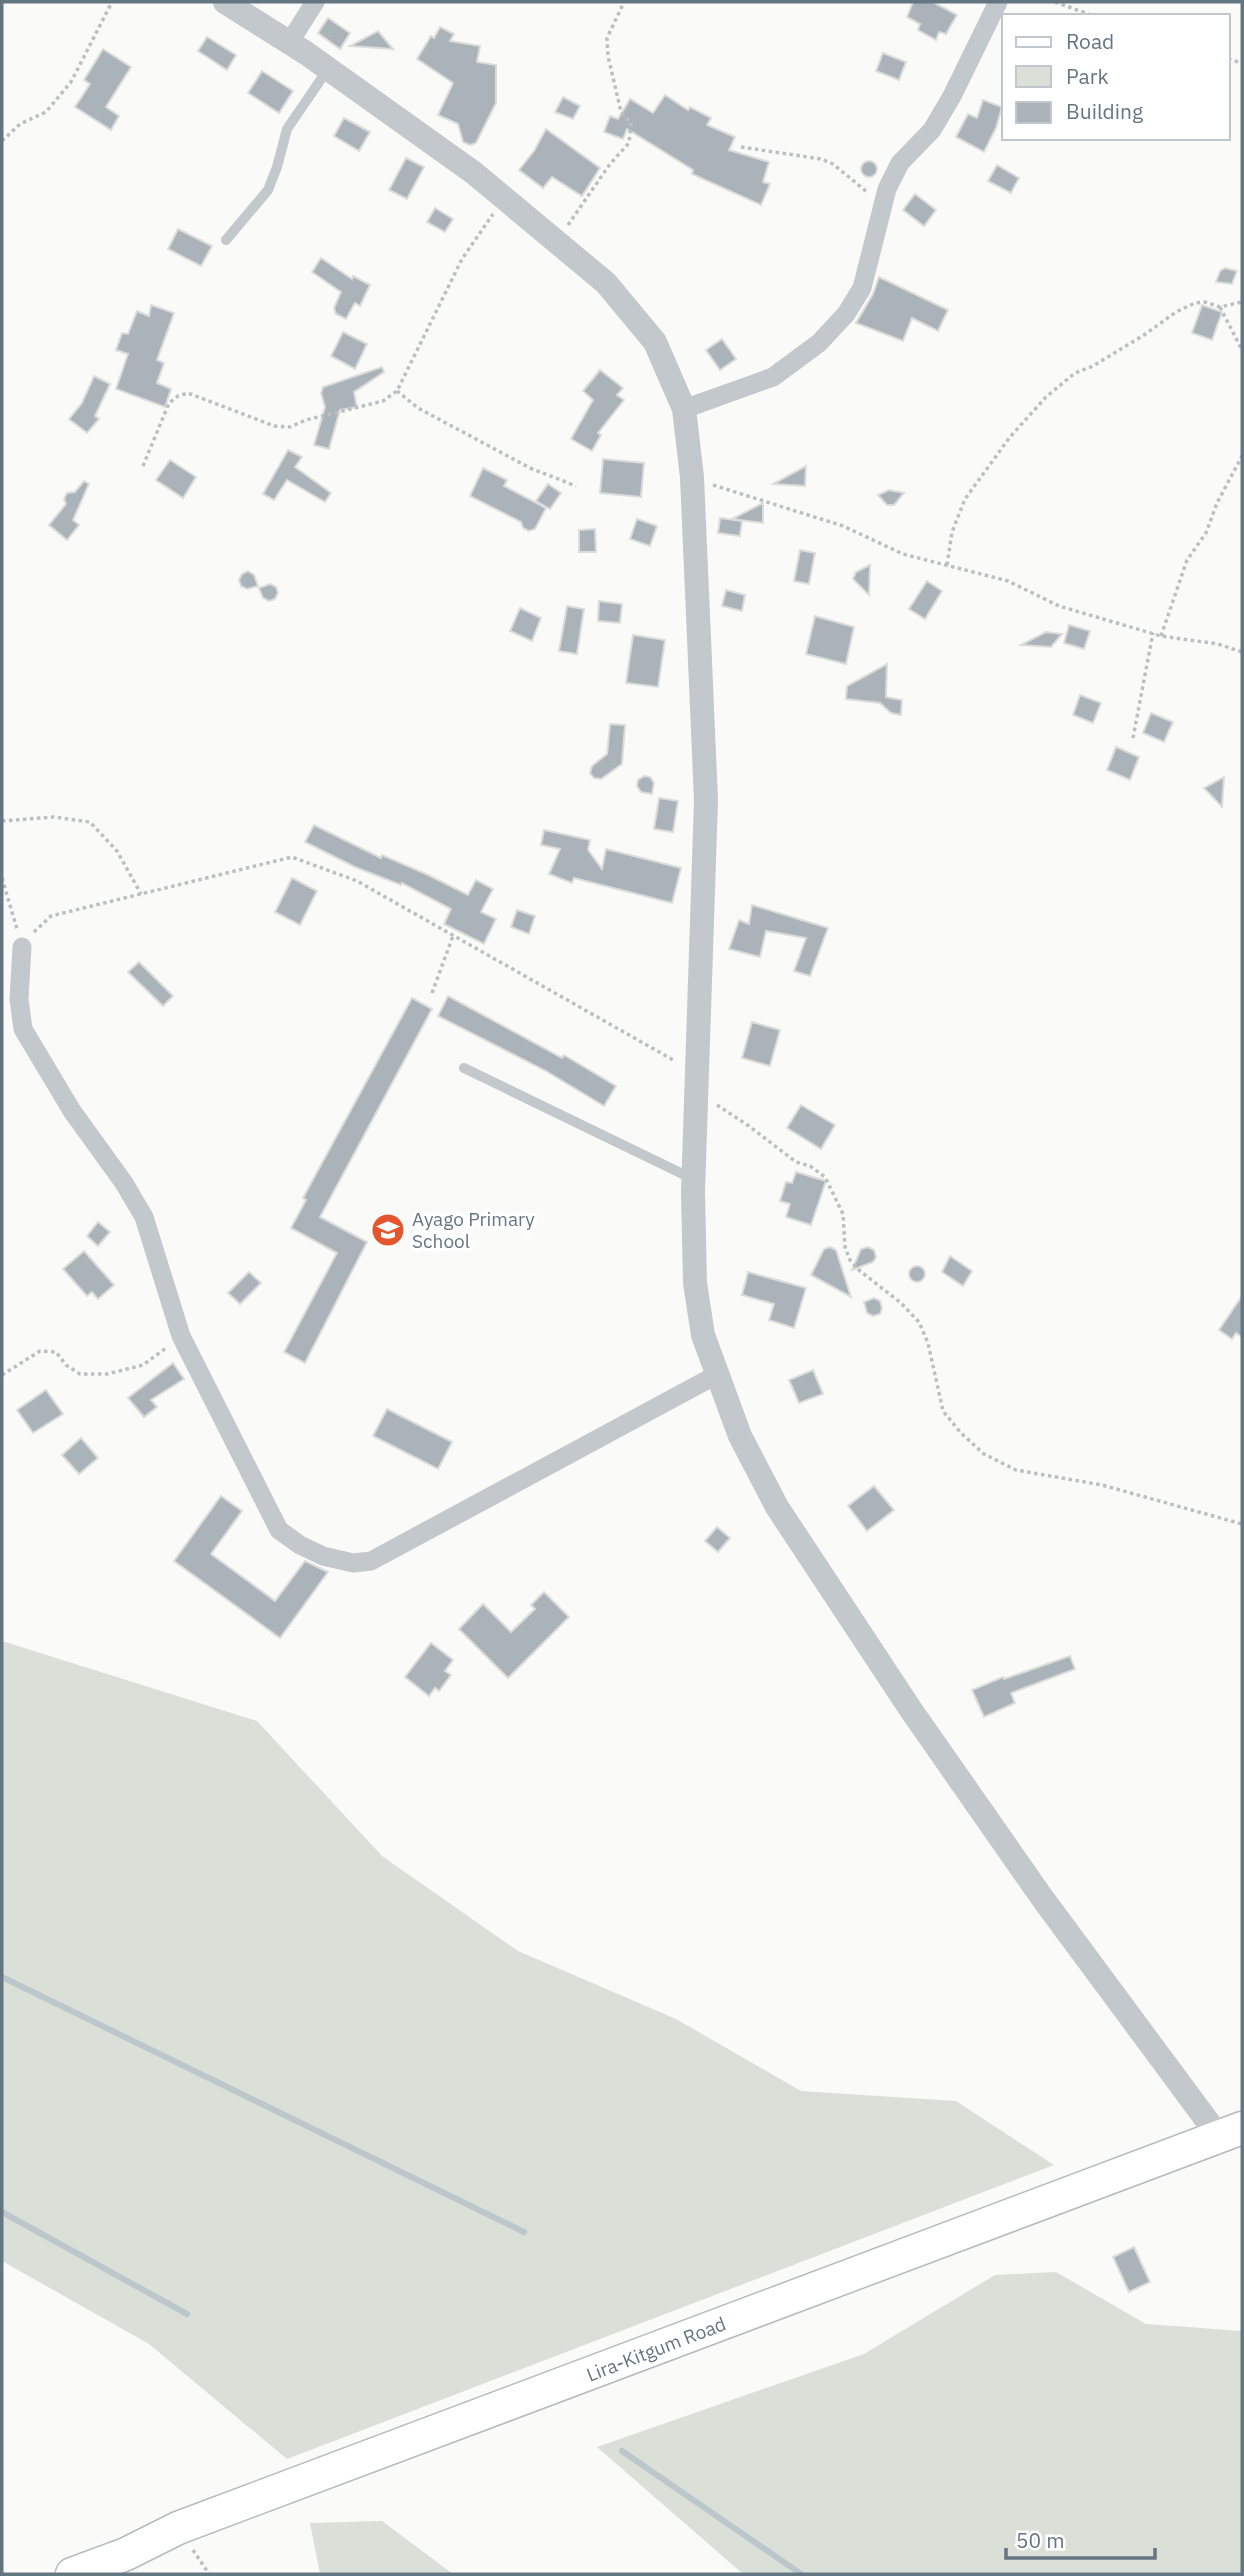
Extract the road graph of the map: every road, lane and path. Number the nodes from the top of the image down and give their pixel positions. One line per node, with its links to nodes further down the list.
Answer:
1 (112, 2): 10 (path)
2 (225, 2): 8 (street)
3 (315, 2): 8 (street)
4 (624, 2): 15 (path)
5 (998, 2): 13 (street)
6 (1055, 2): 7 (path)
7 (1088, 14)
8 (289, 43): 9 (street)
9 (328, 69): 12 (street); 14 (lane)
10 (2, 141)
11 (741, 148): 13 (path)
12 (503, 198): 15 (street); 19 (path)
13 (883, 206): 20 (street)
14 (226, 240)
15 (556, 242): 20 (street)
16 (1242, 302): 17 (path)
17 (1220, 307): 18 (path); 25 (path)
18 (1242, 350)
19 (397, 391): 22 (path); 24 (path)
20 (684, 409): 23 (street)
21 (1242, 456): 27 (path)
22 (143, 466)
23 (692, 477): 25 (path); 37 (street)
24 (576, 486)
25 (947, 565): 26 (path)
26 (1153, 633): 27 (path); 29 (path)
27 (1161, 636): 28 (path)
28 (1242, 652)
29 (1133, 738)
30 (2, 821): 32 (path)
31 (2, 878): 34 (path)
32 (141, 894): 33 (path); 34 (path)
33 (453, 935): 35 (path); 37 (path)
34 (22, 947): 39 (street)
35 (432, 993)
36 (464, 1068): 38 (lane)
37 (697, 1085): 38 (street); 42 (path)
38 (693, 1180): 40 (street)
39 (181, 1336): 40 (street); 41 (path)
40 (718, 1374): 43 (street)
41 (2, 1375)
42 (1242, 1524)
43 (1231, 2133): 44 (main road, Lira-Kitgum Road)
44 (128, 2564): 45 (main road, Lira-Kitgum Road)
45 (72, 2574)

